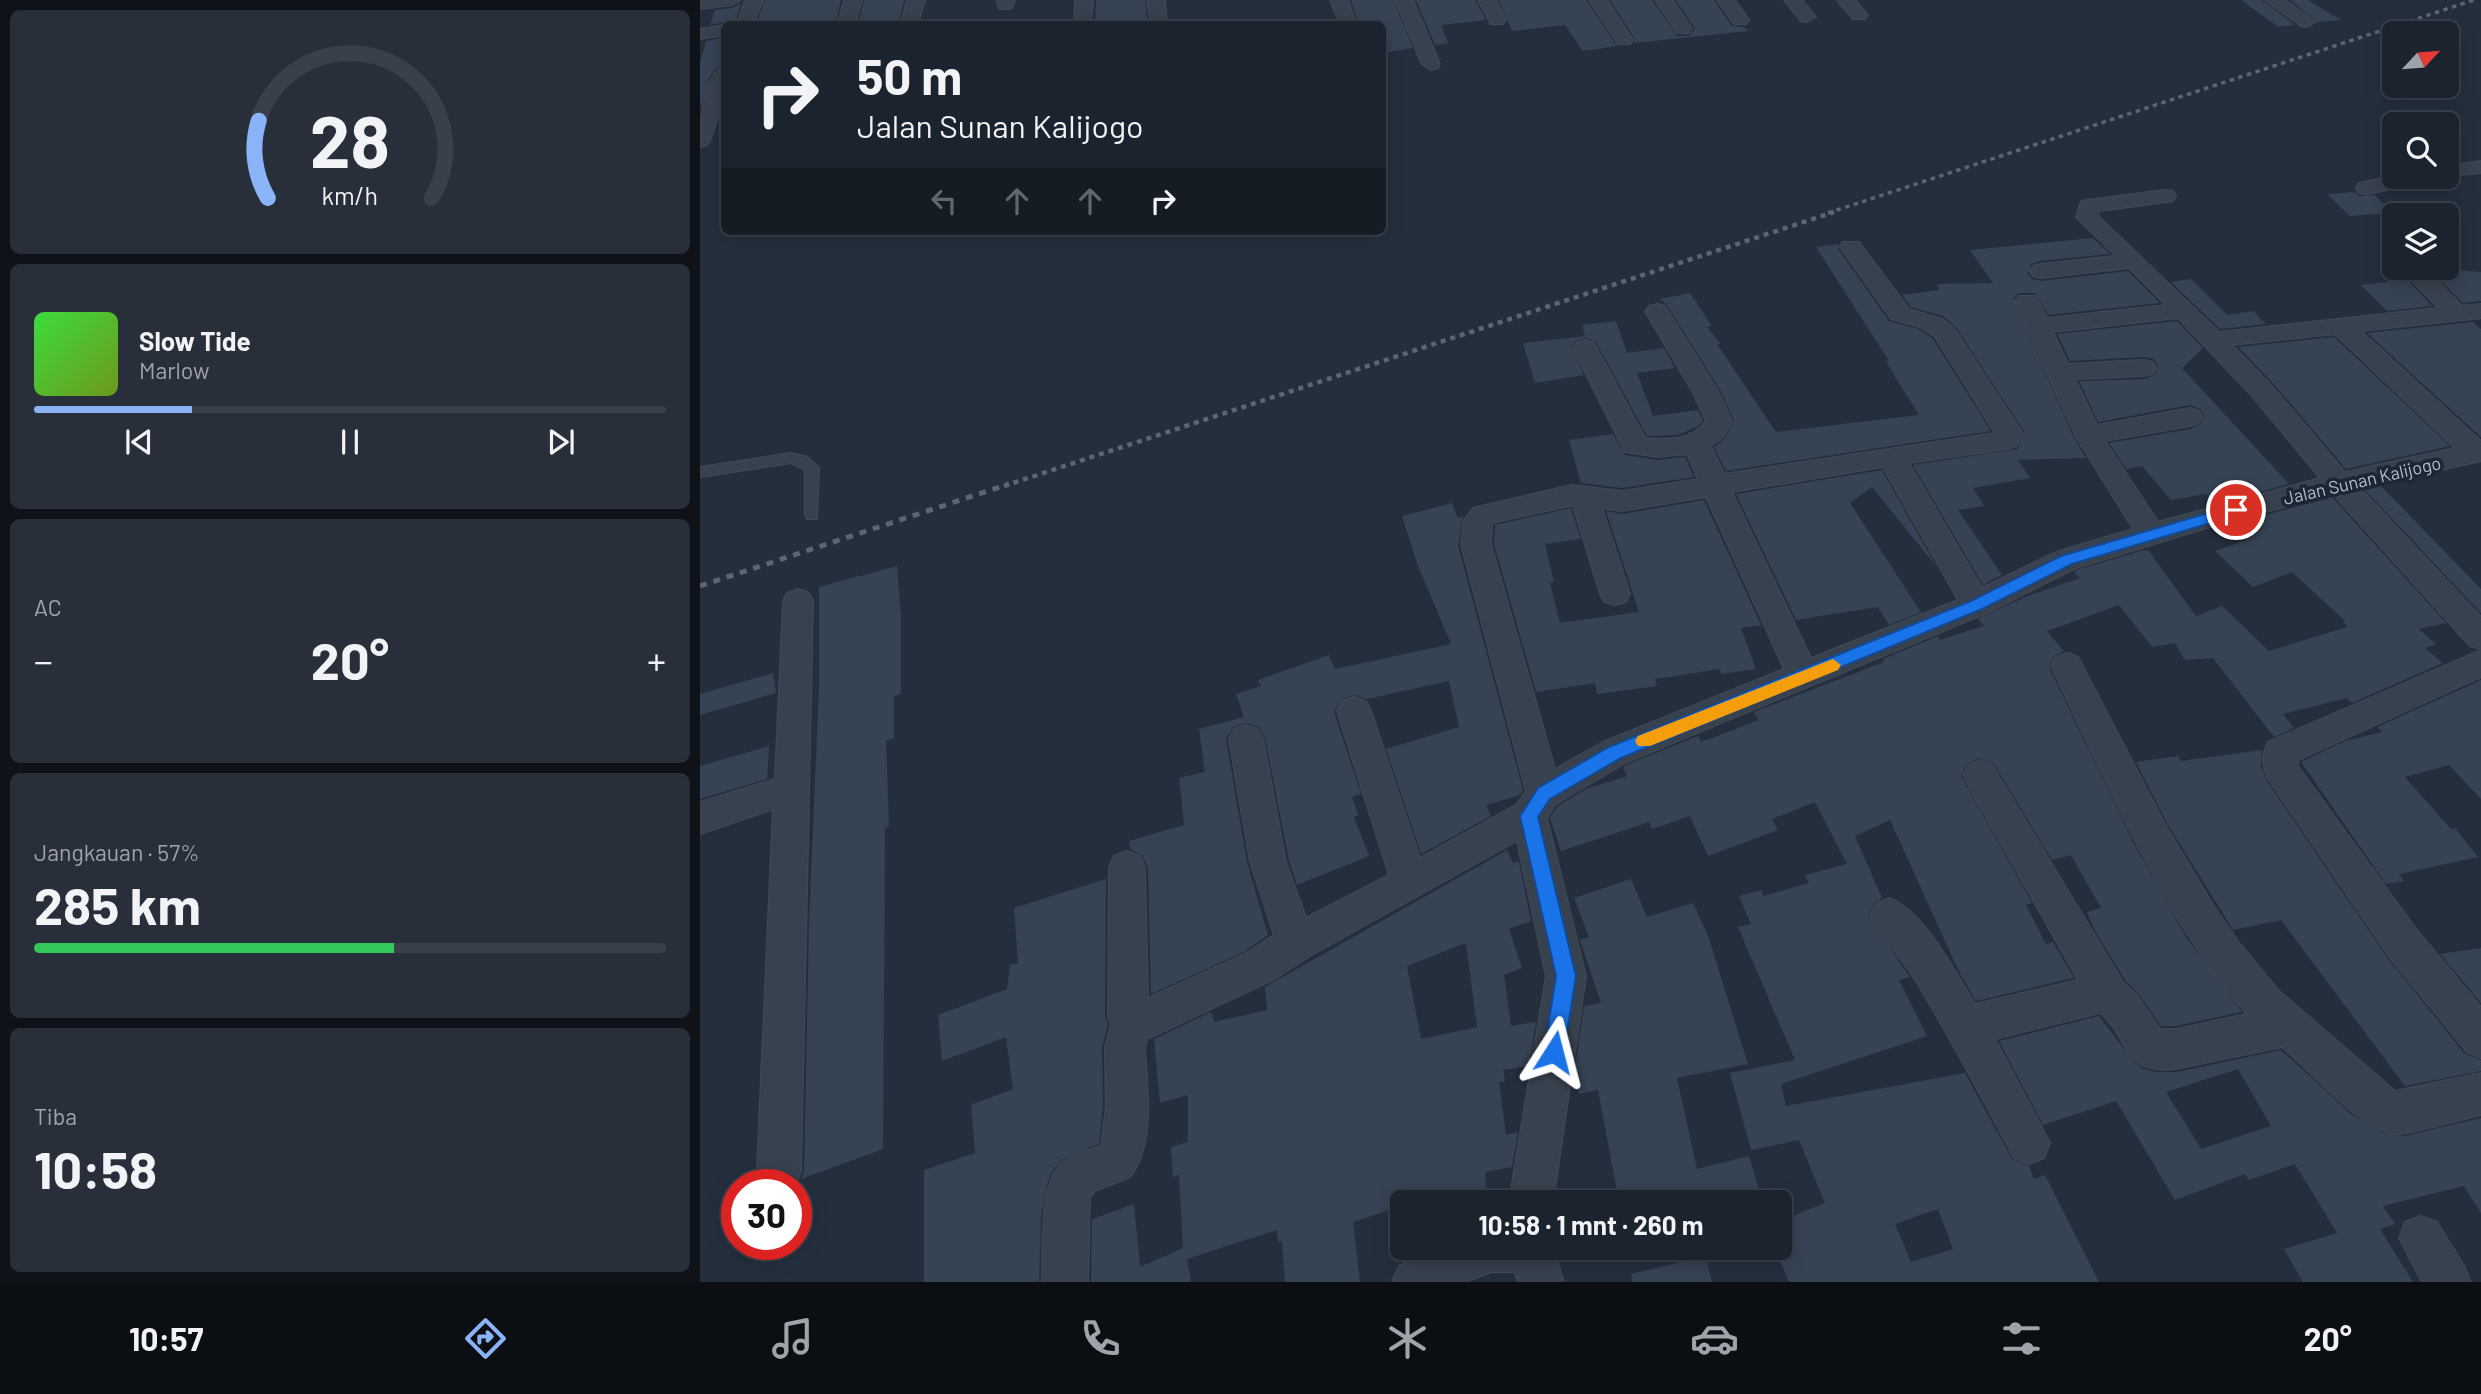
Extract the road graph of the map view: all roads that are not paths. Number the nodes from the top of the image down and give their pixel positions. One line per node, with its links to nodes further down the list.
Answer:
1 (732, 0): 16 (street)
2 (754, 0): 21 (street)
3 (853, 0): 22 (street)
4 (916, 0): 23 (street)
5 (1084, 0): 24 (street)
6 (1156, 0): 25 (street)
7 (1339, 0): 26 (street)
8 (1404, 0): 32 (street)
9 (1487, 0): 19 (street)
10 (1598, 0): 31 (street)
11 (1664, 0): 28 (street)
12 (1726, 0): 20 (street)
13 (1793, 0): 18 (street)
14 (1846, 0): 17 (street)
15 (2274, 0): 27 (street)
16 (700, 4)
17 (1859, 15)
18 (1807, 17)
19 (1497, 20)
20 (1740, 20)
21 (746, 21)
22 (848, 21)
23 (911, 21)
24 (1083, 21)
25 (1159, 21)
26 (1347, 21)
27 (2307, 22)
28 (1683, 29)
29 (721, 30): 30 (street)
30 (700, 34)
31 (1624, 40)
32 (1431, 64)
33 (720, 67): 34 (street)
34 (707, 100): 35 (street)
35 (701, 137)
36 (2481, 167): 37 (street)
37 (2459, 171)
38 (2382, 185): 39 (street)
39 (2367, 188)
40 (2165, 196): 42 (street)
41 (1851, 247): 60 (street)
42 (2134, 261): 43 (street); 47 (street)
43 (2041, 271)
44 (2424, 280): 49 (street)
45 (2027, 301): 51 (street)
46 (1657, 310): 58 (street)
47 (2184, 310): 51 (street); 52 (street)
48 (2481, 311): 49 (street)
49 (2456, 314): 50 (street)
50 (2340, 325): 52 (street); 59 (street)
51 (2038, 326): 55 (street)
52 (2213, 340): 62 (street)
53 (1585, 348): 58 (street)
54 (2144, 368): 55 (street)
55 (2059, 372): 57 (street)
56 (2190, 417): 57 (street)
57 (2088, 435): 66 (street)
58 (1696, 444): 63 (street)
59 (2479, 452): 62 (street, Jalan Sunan Kalijogo)
60 (1891, 456): 63 (street); 69 (street)
61 (700, 472): 65 (lane)
62 (2339, 484): 66 (street, Jalan Sunan Kalijogo); 70 (street)
63 (1718, 487): 64 (street); 73 (street)
64 (1584, 496): 67 (street); 78 (street)
65 (812, 515)
66 (2151, 534): 69 (street, Jalan Sunan Kalijogo)
67 (1615, 594)
68 (798, 601): 77 (street)
69 (1976, 605): 73 (street, Jalan Sunan Kalijogo)
70 (2481, 638)
71 (2481, 663): 88 (street)
72 (2067, 666): 87 (street)
73 (1804, 677): 78 (street, Jalan Sunan Kalijogo)
74 (1354, 711): 81 (street)
75 (1246, 739): 83 (street)
76 (1980, 775): 84 (street)
77 (792, 788): 79 (street); 91 (street)
78 (1537, 805): 81 (street, Jalan Sunan Kalijogo); 92 (street)
79 (700, 818)
80 (1127, 868): 85 (street)
81 (1410, 883): 83 (street, Jalan Sunan Kalijogo)
82 (1889, 916): 86 (street)
83 (1296, 943): 85 (street, Jalan Sunan Kalijogo)
84 (2108, 995): 86 (street); 87 (street)
85 (1131, 1023): 95 (street)
86 (1966, 1026): 90 (street)
87 (2286, 1026): 89 (street)
88 (2481, 1038)
89 (2481, 1094)
90 (2029, 1143)
91 (779, 1169)
92 (1533, 1190)
93 (2421, 1238): 97 (street)
94 (1461, 1260): 96 (street)
95 (1065, 1282)
96 (1415, 1282)
97 (2448, 1282)

